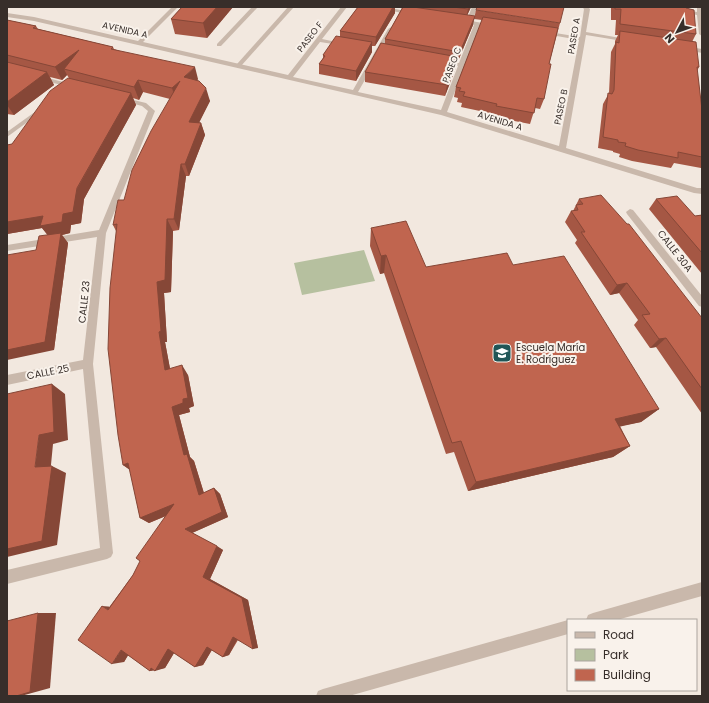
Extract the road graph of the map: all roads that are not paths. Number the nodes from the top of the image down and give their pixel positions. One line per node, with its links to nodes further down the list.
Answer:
1 (175, 7): 25 (street)
2 (255, 7): 26 (street)
3 (291, 7): 34 (street)
4 (344, 7): 23 (street, PASEO F)
5 (374, 7): 9 (street)
6 (475, 7): 16 (street)
7 (585, 7): 22 (street, PASEO A)
8 (699, 7): 11 (street)
9 (400, 11): 13 (street); 14 (street)
10 (677, 11): 11 (street)
11 (700, 14): 21 (street)
12 (7, 15): 25 (street, AVENIDA A)
13 (423, 15)
14 (397, 18)
15 (454, 20): 16 (street)
16 (469, 22): 17 (street)
17 (478, 23): 19 (street); 35 (street, PASEO C)
18 (393, 24): 30 (street)
19 (500, 27)
20 (538, 32): 22 (street)
21 (702, 34)
22 (583, 36): 24 (street); 36 (street, PASEO A)
23 (319, 40): 27 (street); 38 (street, PASEO F)
24 (639, 41)
25 (139, 43): 34 (street, AVENIDA A)
26 (219, 45)
27 (350, 46)
28 (678, 47): 31 (street)
29 (372, 50): 30 (street)
30 (379, 51): 32 (street); 40 (street)
31 (702, 51)
32 (387, 52)
33 (440, 61): 35 (street)
34 (239, 65): 38 (street, AVENIDA A)
35 (462, 65): 43 (street, PASEO C)
36 (578, 69): 45 (street, PASEO B)
37 (29, 75): 39 (street)
38 (290, 77): 40 (street, AVENIDA A)
39 (74, 88)
40 (355, 92): 43 (street, AVENIDA A)
41 (109, 95): 48 (street, CALLE 23)
42 (49, 104): 44 (street)
43 (443, 113): 45 (street, AVENIDA A)
44 (7, 135)
45 (562, 149): 46 (street, AVENIDA A)
46 (702, 191)
47 (630, 212): 50 (street, CALLE 30A)
48 (102, 233): 49 (street); 51 (street, CALLE 23)
49 (7, 248)
50 (702, 303)
51 (88, 364): 52 (street, CALLE 25); 53 (street, CALLE 23)
52 (7, 380)
53 (7, 577)
54 (702, 589): 55 (street)
55 (597, 619)
56 (567, 627): 57 (street)
57 (323, 696)

